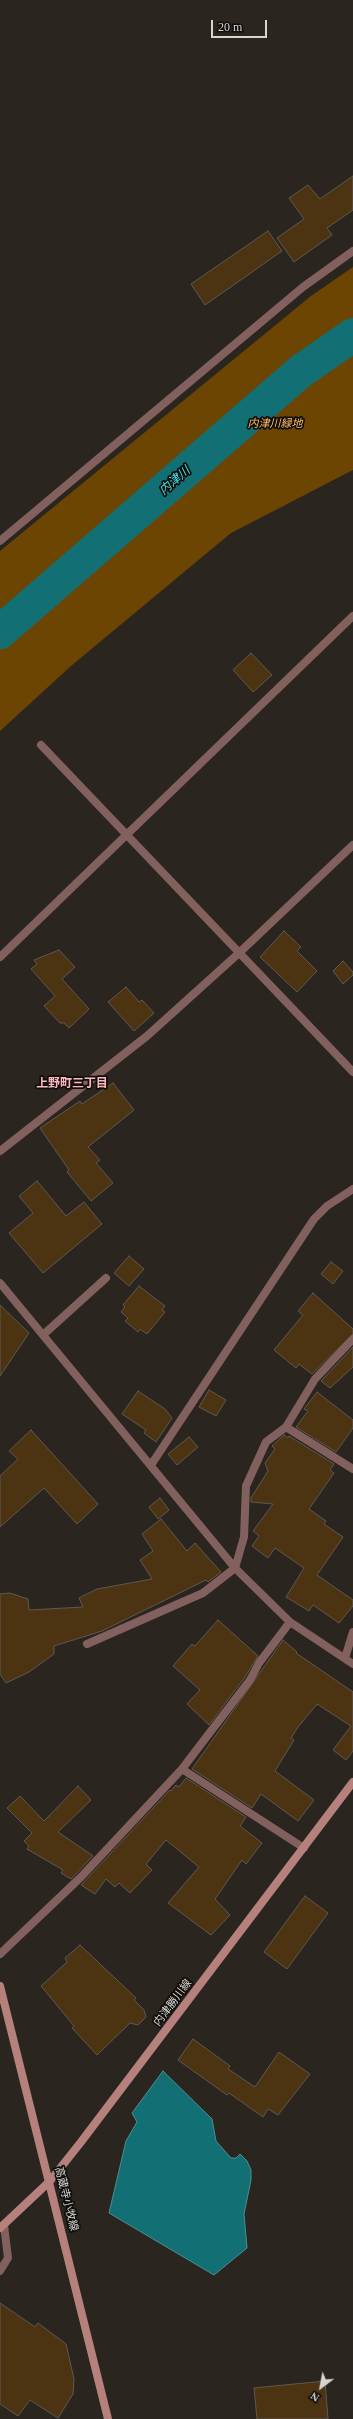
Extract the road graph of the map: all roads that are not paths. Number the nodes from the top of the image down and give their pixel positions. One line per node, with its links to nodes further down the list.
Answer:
1 (353, 251): 2 (street)
2 (0, 541)
3 (353, 616): 5 (street)
4 (41, 745): 5 (street)
5 (127, 834): 7 (street); 8 (street)
6 (353, 845): 7 (street)
7 (239, 953): 9 (street); 10 (street)
8 (0, 957)
9 (353, 1072)
10 (0, 1150)
11 (353, 1189): 17 (street)
12 (106, 1278): 14 (street)
13 (0, 1283): 14 (street)
14 (43, 1335): 17 (street)
15 (353, 1339): 16 (street)
16 (286, 1428): 18 (street); 19 (street)
17 (150, 1465): 19 (street)
18 (353, 1469)
19 (236, 1568): 20 (street); 22 (street)
20 (290, 1622): 23 (street); 25 (street)
21 (353, 1632): 23 (street)
22 (87, 1644)
23 (344, 1658): 24 (street)
24 (353, 1664)
25 (182, 1769): 27 (street); 28 (street)
26 (353, 1782): 27 (main road, 内津勝川線)
27 (304, 1848): 30 (main road, 内津勝川線)
28 (0, 1954)
29 (0, 1986): 30 (main road, 高蔵寺小牧線)
30 (50, 2181): 31 (main road, 内津勝川線); 33 (main road, 高蔵寺小牧線)
31 (2, 2226): 32 (street)
32 (0, 2271)
33 (108, 2419)

